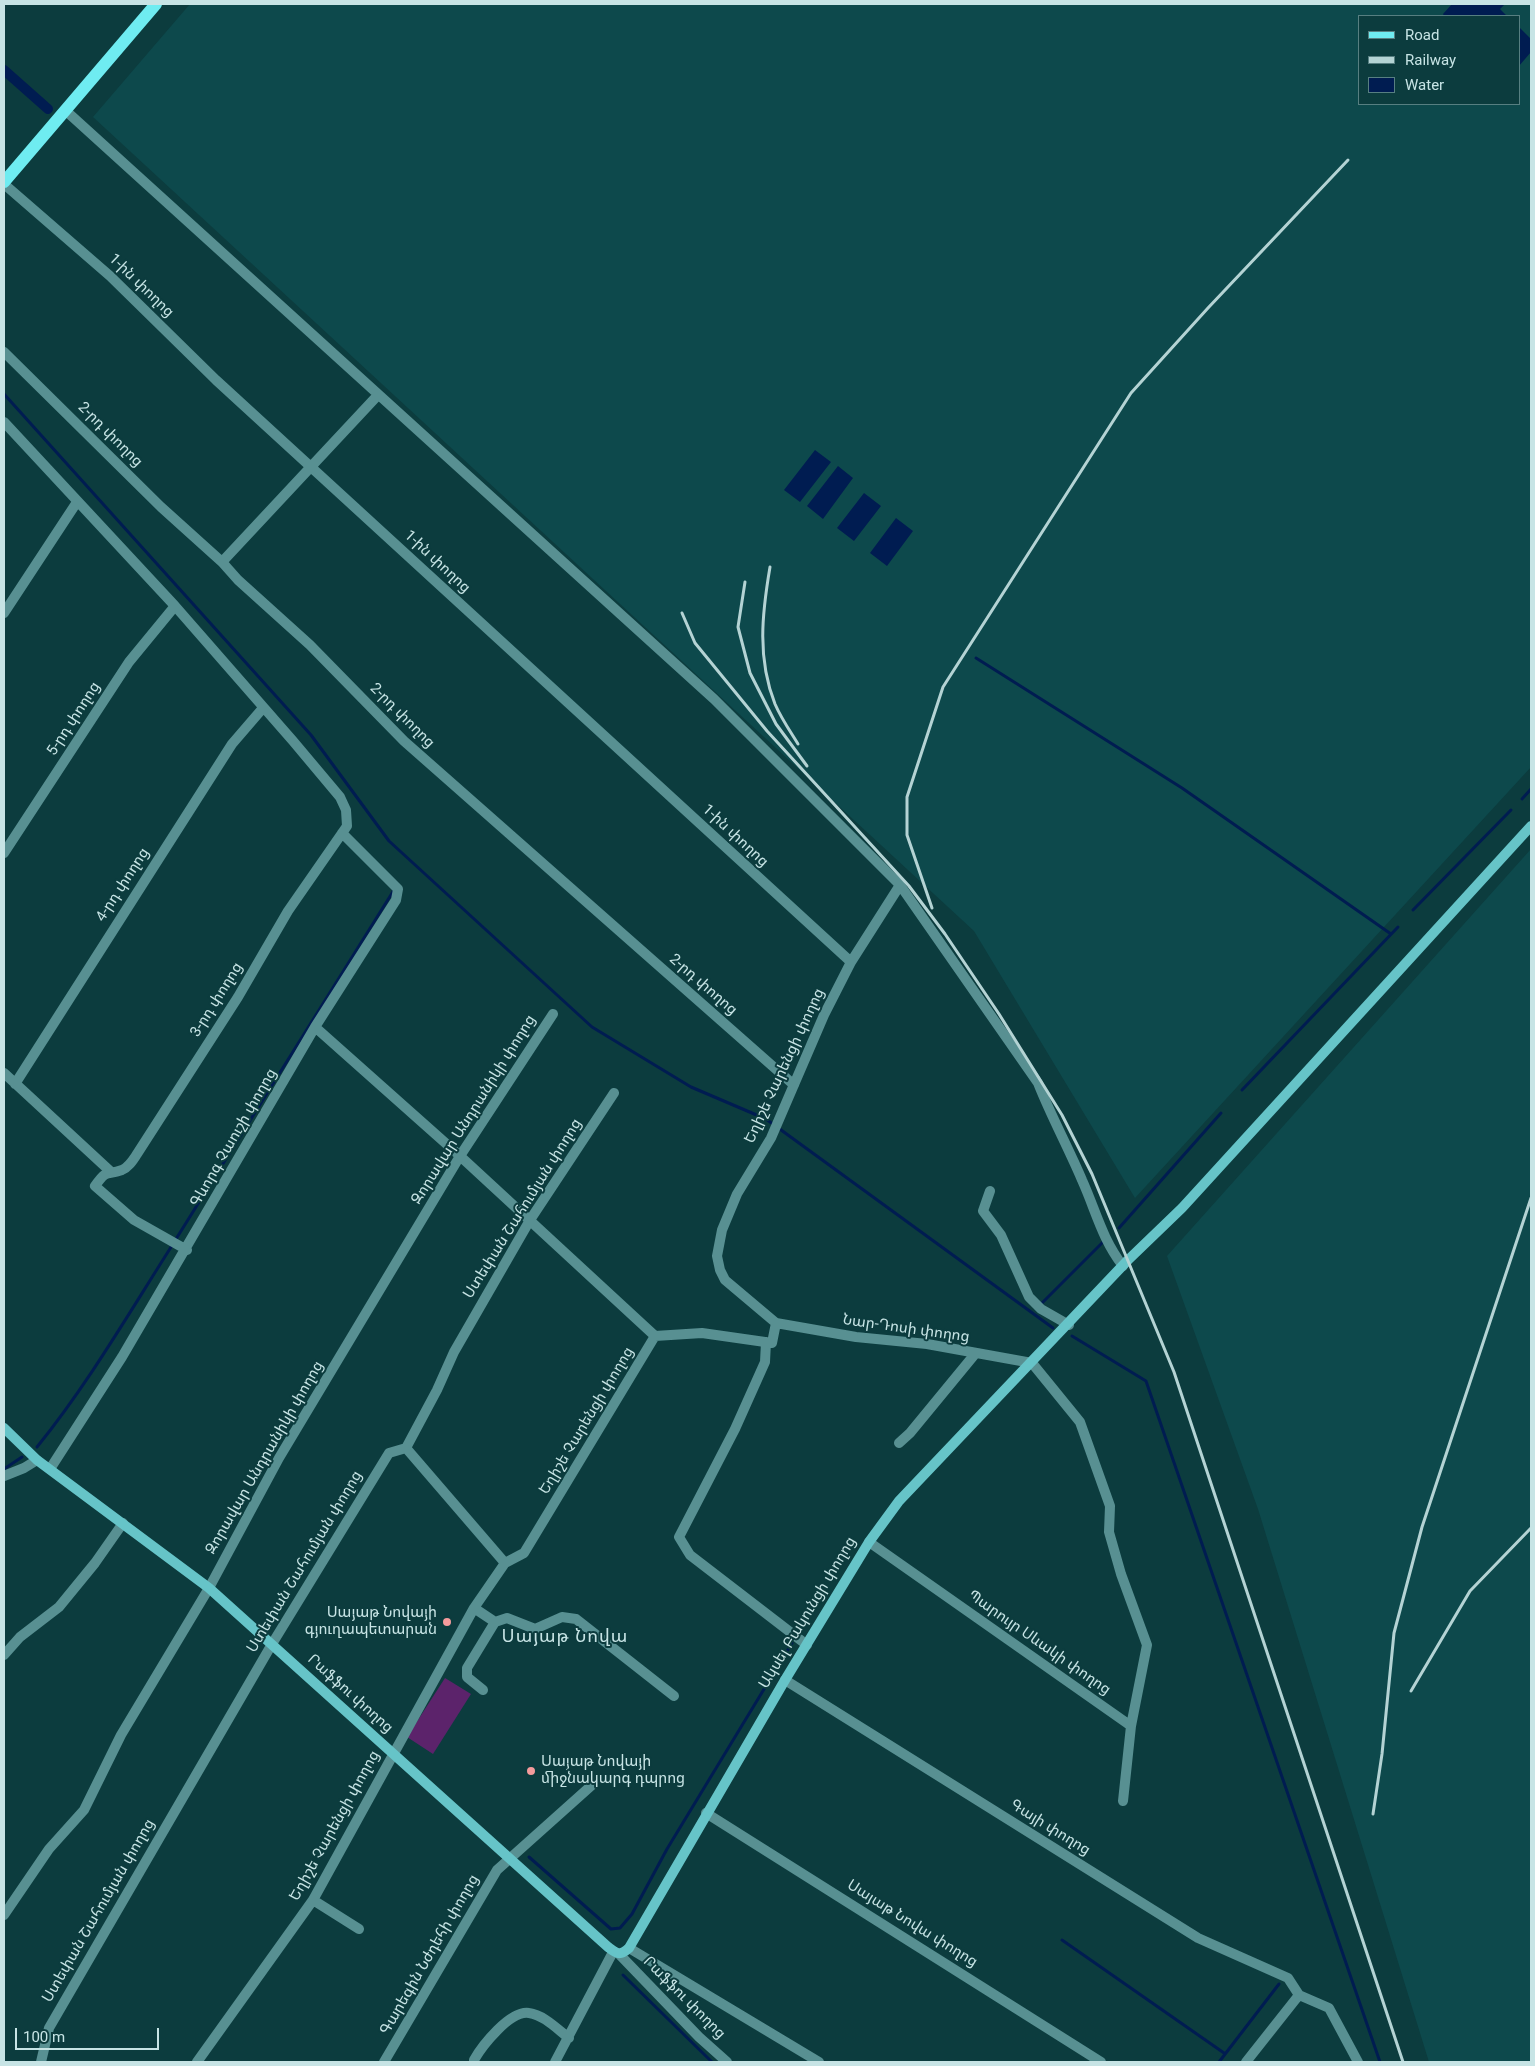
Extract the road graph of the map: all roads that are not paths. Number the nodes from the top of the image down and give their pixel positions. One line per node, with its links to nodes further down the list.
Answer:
1 (156, 4): 2 (main road)
2 (63, 112): 3 (main road); 5 (street)
3 (4, 183): 7 (street, 1-ին փողոց)
4 (4, 352): 9 (street, 2-րդ փողոց)
5 (378, 395): 7 (street); 16 (street)
6 (4, 422): 8 (street)
7 (311, 466): 9 (street); 17 (street, 1-ին փողոց)
8 (77, 502): 10 (street); 11 (street)
9 (222, 562): 22 (street, 2-րդ փողոց)
10 (175, 606): 12 (street); 15 (street, 5-րդ փողոց)
11 (4, 613)
12 (263, 708): 14 (street); 21 (street, 4-րդ փողոց)
13 (1531, 826): 29 (main road, Ակսել Բակունցի փողոց)
14 (342, 833): 19 (street, Գևորգ Չաուշի փողոց); 25 (street, 3-րդ փողոց)
15 (4, 853)
16 (900, 885): 17 (street, Եղիշե Չարենցի փողոց); 29 (street)
17 (851, 962): 22 (street, Եղիշե Չարենցի փողոց)
18 (553, 1014): 24 (street, Զորավար Անդրանիկի փողոց)
19 (316, 1027): 24 (street); 28 (street, Գևորգ Չաուշի փողոց)
20 (4, 1074): 21 (street)
21 (15, 1084): 25 (street)
22 (794, 1085): 30 (street, Եղիշե Չարենցի փողոց)
23 (614, 1093): 27 (street, Ստեփան Շահումյան փողոց)
24 (460, 1156): 27 (street); 45 (street, Զորավար Անդրանիկի փողոց)
25 (110, 1171): 28 (street)
26 (990, 1190): 31 (street)
27 (530, 1220): 32 (street); 38 (street, Ստեփան Շահումյան փողոց)
28 (187, 1250): 40 (street, Գևորգ Չաուշի փողոց)
29 (1123, 1266): 31 (main road, Ակսել Բակունցի փողոց)
30 (776, 1323): 33 (street); 34 (street, Նար-Դոսի փողոց)
31 (1069, 1325): 35 (main road, Ակսել Բակունցի փողոց)
32 (655, 1336): 33 (street); 44 (street, Եղիշե Չարենցի փողոց)
33 (766, 1342): 49 (street)
34 (975, 1354): 35 (street, Նար-Դոսի փողոց); 37 (street)
35 (1032, 1363): 43 (main road, Ակսել Բակունցի փողոց); 54 (street)
36 (4, 1428): 39 (main road, Րաֆֆու փողոց)
37 (899, 1443)
38 (406, 1448): 44 (street); 48 (street, Ստեփան Շահումյան փողոց)
39 (38, 1460): 40 (main road, Րաֆֆու փողոց); 41 (street)
40 (50, 1469): 42 (main road, Րաֆֆու փողոց)
41 (4, 1476)
42 (123, 1523): 45 (main road, Րաֆֆու փողոց); 50 (street)
43 (869, 1542): 49 (main road, Ակսել Բակունցի փողոց); 54 (street, Պարույր Սևակի փողոց)
44 (505, 1563): 46 (street, Եղիշե Չարենցի փողոց)
45 (209, 1588): 48 (main road, Րաֆֆու փողոց); 61 (street, Զորավար Անդրանիկի փողոց)
46 (474, 1608): 47 (street); 55 (street, Եղիշե Չարենցի փողոց)
47 (495, 1622): 52 (street); 53 (street)
48 (272, 1644): 55 (main road, Րաֆֆու փողոց); 67 (street, Ստեփան Շահումյան փողոց)
49 (807, 1645): 51 (main road, Ակսել Բակունցի փողոց)
50 (4, 1655)
51 (785, 1680): 58 (main road, Ակսել Բակունցի փողոց); 64 (street, Գայի փողոց)
52 (483, 1690)
53 (674, 1696)
54 (1130, 1726): 57 (street)
55 (393, 1752): 59 (main road, Րաֆֆու փողոց); 60 (street, Եղիշե Չարենցի փողոց)
56 (592, 1785): 59 (street, Գարեգին Նժդեհի փողոց)
57 (1123, 1801)
58 (706, 1813): 63 (main road, Ակսել Բակունցի փողոց); 73 (street, Սայաթ Նովա փողոց)
59 (510, 1861): 63 (main road, Րաֆֆու փողոց); 69 (street, Գարեգին Նժդեհի փողոց)
60 (313, 1900): 62 (street); 68 (street, Եղիշե Չարենցի փողոց)
61 (4, 1915)
62 (359, 1929)
63 (621, 1952): 65 (street); 71 (street, Րաֆֆու փողոց); 72 (street)
64 (1299, 1995): 74 (street); 75 (street)
65 (569, 2038): 66 (street); 70 (street)
66 (474, 2060)
67 (41, 2062)
68 (197, 2062)
69 (384, 2062)
70 (554, 2062)
71 (727, 2062)
72 (819, 2062)
73 (1101, 2062)
74 (1246, 2062)
75 (1358, 2062)

